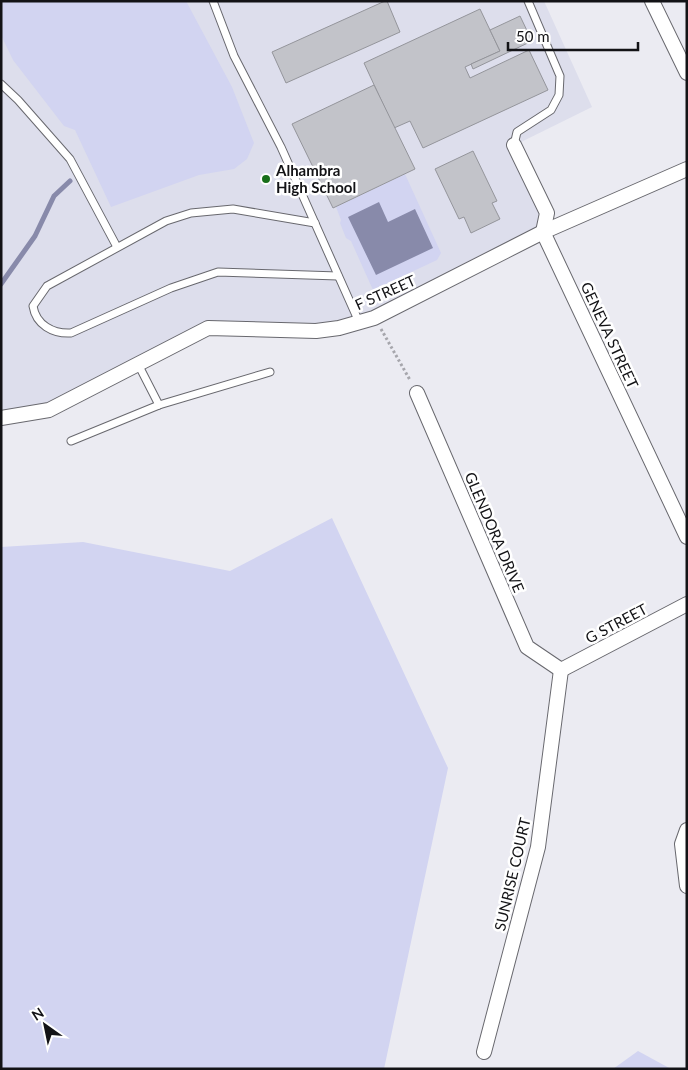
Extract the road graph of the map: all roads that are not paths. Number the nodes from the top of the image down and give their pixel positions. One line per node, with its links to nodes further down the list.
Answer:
1 (213, 1): 8 (lane)
2 (528, 1): 6 (lane)
3 (652, 1): 4 (street)
4 (687, 72)
5 (1, 84): 10 (lane)
6 (514, 145): 9 (street, GENEVA STREET)
7 (687, 169): 9 (street, F STREET)
8 (315, 223): 10 (lane); 11 (lane)
9 (544, 232): 12 (street, F STREET); 19 (street, GENEVA STREET)
10 (118, 247): 11 (lane)
11 (338, 276): 12 (lane)
12 (359, 322): 13 (street, F STREET)
13 (138, 364): 16 (lane); 17 (street, F STREET)
14 (270, 372): 16 (lane)
15 (417, 393): 21 (street, GLENDORA DRIVE)
16 (159, 405): 18 (lane)
17 (1, 418)
18 (71, 441)
19 (687, 537)
20 (687, 604): 21 (street, G STREET)
21 (561, 670): 24 (street, SUNRISE COURT)
22 (687, 830): 23 (street)
23 (687, 886)
24 (484, 1052)

